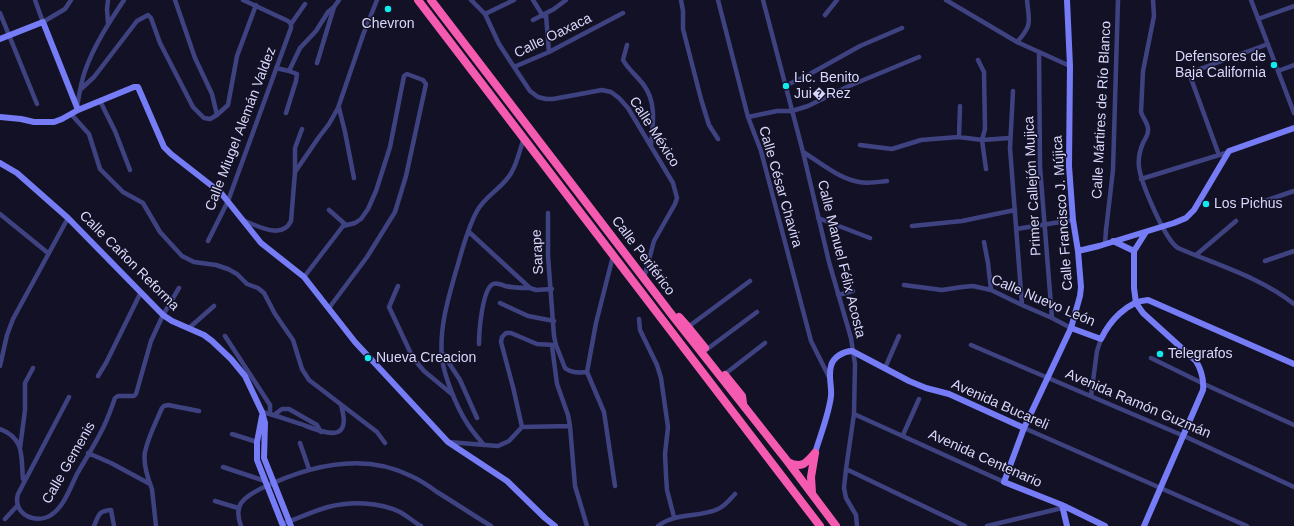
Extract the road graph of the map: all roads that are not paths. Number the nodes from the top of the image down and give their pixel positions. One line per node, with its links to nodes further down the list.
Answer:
1 (35, 0): 36 (street)
2 (71, 0): 36 (street)
3 (108, 0): 37 (street)
4 (124, 0): 37 (street)
5 (175, 0): 68 (street)
6 (243, 0): 26 (street)
7 (339, 0): 28 (street)
8 (377, 0): 62 (street)
9 (418, 0): 74 (highway, Calle Periférico)
10 (431, 0): 122 (highway, Calle Periférico)
11 (471, 0): 31 (street, Calle México)
12 (514, 0): 31 (street)
13 (533, 0): 33 (street)
14 (566, 0): 33 (street)
15 (682, 0): 76 (street)
16 (718, 0): 70 (street, Calle César Chavira)
17 (763, 0): 56 (street, Calle Manuel Félix Acosta)
18 (837, 0): 32 (street)
19 (946, 0): 42 (street)
20 (1027, 0): 42 (street)
21 (1067, 0): 51 (street, Calle Francisco J. Mújica)
22 (1118, 0): 113 (street, Calle Mártires de Río Blanco)
23 (1153, 0): 88 (street)
24 (1251, 0): 34 (street)
25 (305, 4): 38 (street, Calle Miugel Alemán Valdez)
26 (256, 5): 38 (street); 68 (street)
27 (1294, 6): 34 (street)
28 (334, 7): 49 (street); 54 (street)
29 (0, 13): 40 (street)
30 (623, 13): 45 (street, Calle Oaxaca)
31 (485, 14): 52 (street, Calle México)
32 (825, 14)
33 (544, 15): 35 (street); 45 (street)
34 (1258, 19): 43 (street)
35 (533, 20)
36 (43, 22): 40 (street); 63 (street)
37 (108, 23): 57 (street)
38 (291, 24): 53 (street, Calle Miugel Alemán Valdez)
39 (902, 28): 56 (street)
40 (9, 36): 41 (street); 60 (street)
41 (0, 39)
42 (1017, 42): 46 (street)
43 (1268, 44): 55 (street); 82 (street)
44 (627, 45): 78 (street)
45 (550, 52): 52 (street, Calle Oaxaca)
46 (1039, 53): 51 (street); 103 (street, Primer Callejón Mujica)
47 (919, 57): 64 (street)
48 (978, 60): 77 (street)
49 (317, 63)
50 (1294, 65): 55 (street)
51 (1070, 66): 99 (street, Calle Francisco J. Mújica)
52 (514, 67): 78 (street, Calle México)
53 (276, 68): 54 (street); 91 (street, Calle Miugel Alemán Valdez)
54 (289, 70): 65 (street)
55 (1278, 71): 66 (street)
56 (785, 86): 64 (street, Calle Manuel Félix Acosta)
57 (81, 89): 63 (street); 68 (street)
58 (1013, 91): 75 (street)
59 (100, 100): 63 (street); 85 (street); 91 (street)
60 (37, 104)
61 (960, 106): 73 (street)
62 (338, 108): 86 (street); 87 (street)
63 (77, 109): 67 (street)
64 (792, 111): 70 (street); 81 (street, Calle Manuel Félix Acosta)
65 (286, 113)
66 (1294, 113)
67 (71, 114): 69 (street); 173 (street)
68 (217, 115)
69 (0, 117)
70 (748, 117): 166 (street, Calle César Chavira)
71 (1294, 128): 80 (street)
72 (302, 129): 86 (street)
73 (958, 137): 77 (street); 79 (street)
74 (524, 138): 107 (street); 118 (highway, Calle Periférico)
75 (1010, 138): 77 (street); 94 (street)
76 (718, 139)
77 (982, 140): 84 (street)
78 (651, 145): 122 (street, Calle México)
79 (860, 145)
80 (1229, 151): 82 (street); 105 (street)
81 (803, 152): 89 (street); 98 (street, Calle Manuel Félix Acosta)
82 (1219, 155): 88 (street)
83 (0, 163): 97 (street, Calle Cañon Reforma)
84 (986, 169)
85 (130, 170)
86 (295, 172): 100 (street)
87 (354, 178)
88 (1141, 179): 105 (street)
89 (887, 181)
90 (1294, 191): 92 (street)
91 (228, 201): 100 (street); 110 (street, Calle Miugel Alemán Valdez)
92 (1256, 204)
93 (329, 210): 102 (street)
94 (1015, 210): 104 (street); 106 (street)
95 (548, 213): 128 (street, Sarape)
96 (0, 214): 117 (street)
97 (68, 218): 117 (street); 131 (street, Calle Cañon Reforma)
98 (818, 218): 109 (street); 132 (street, Calle Manuel Félix Acosta)
99 (1073, 220): 103 (street); 114 (street, Calle Francisco J. Mújica)
100 (242, 221): 121 (street)
101 (1236, 221): 119 (street)
102 (346, 225): 121 (street); 138 (street)
103 (1044, 225): 106 (street); 142 (street, Primer Callejón Mujica)
104 (912, 226)
105 (1162, 226): 108 (street); 119 (street)
106 (1016, 228): 136 (street)
107 (469, 232): 127 (street); 157 (street)
108 (1146, 232): 111 (street); 115 (street)
109 (870, 238)
110 (208, 241)
111 (1113, 241): 113 (street); 115 (street)
112 (984, 242): 129 (street)
113 (1105, 244): 114 (street)
114 (1078, 251): 147 (street, Calle Francisco J. Mújica)
115 (1134, 251): 134 (street)
116 (1294, 251): 120 (street)
117 (48, 253): 160 (street)
118 (614, 255): 163 (street); 228 (highway, Calle Periférico)
119 (1196, 255): 135 (street)
120 (1265, 261)
121 (304, 277): 138 (street)
122 (644, 278): 141 (highway, Calle Periférico)
123 (750, 281): 145 (street)
124 (904, 285): 129 (street, Calle Nuevo León)
125 (398, 286): 169 (street)
126 (179, 288): 140 (street)
127 (530, 288): 128 (street); 152 (street)
128 (552, 289): 144 (street, Sarape)
129 (991, 290): 136 (street, Calle Nuevo León)
130 (853, 291): 132 (street)
131 (141, 292): 140 (street, Calle Cañon Reforma); 165 (street)
132 (838, 294): 156 (street, Calle Manuel Félix Acosta)
133 (500, 303): 144 (street)
134 (1136, 303): 150 (street); 159 (street); 168 (street)
135 (1294, 304)
136 (1022, 305): 142 (street, Calle Nuevo León)
137 (214, 306): 146 (street)
138 (328, 308): 190 (street)
139 (757, 312): 155 (street)
140 (163, 315): 146 (street, Calle Cañon Reforma); 196 (street, Calle Gemenis)
141 (672, 315): 145 (highway); 174 (highway, Calle Periférico)
142 (1052, 318): 147 (street, Calle Nuevo León)
143 (639, 319): 215 (street)
144 (554, 321): 153 (street, Sarape)
145 (688, 327): 155 (highway)
146 (189, 328): 176 (street, Calle Cañon Reforma)
147 (1071, 328): 150 (street, Calle Nuevo León); 167 (street, Calle Francisco J. Mújica)
148 (225, 336): 177 (street)
149 (899, 336): 162 (street)
150 (1101, 339): 170 (street)
151 (765, 343): 164 (street)
152 (479, 344)
153 (554, 345): 163 (street); 181 (street); 182 (street)
154 (971, 345): 167 (street, Avenida Ramón Guzmán)
155 (706, 350): 164 (highway)
156 (852, 351): 162 (street, Avenida Bucareli); 166 (street); 178 (street, Calle Manuel Félix Acosta)
157 (442, 353): 169 (street); 179 (street)
158 (1151, 358): 168 (street)
159 (1294, 364)
160 (0, 366)
161 (32, 368): 194 (street)
162 (885, 368): 183 (street, Avenida Bucareli)
163 (587, 372): 206 (street)
164 (725, 374): 174 (highway)
165 (98, 376)
166 (830, 377): 195 (street)
167 (1048, 378): 170 (street, Avenida Ramón Guzmán); 183 (street, Calle Francisco J. Mújica)
168 (1204, 384): 180 (street); 188 (street)
169 (454, 396): 193 (street)
170 (1091, 396): 188 (street, Avenida Ramón Guzmán)
171 (69, 397): 201 (street)
172 (919, 399): 187 (street)
173 (341, 404): 185 (street); 192 (street)
174 (743, 406): 197 (highway, Calle Periférico)
175 (199, 411): 204 (street)
176 (262, 414): 177 (street); 189 (street); 203 (street, Calle Cañon Reforma)
177 (272, 414): 185 (street); 185 (street)
178 (854, 414): 187 (street, Avenida Centenario); 200 (street, Calle Manuel Félix Acosta)
179 (477, 418)
180 (1294, 425)
181 (570, 426): 182 (street); 226 (street)
182 (522, 427): 193 (street)
183 (1024, 428): 202 (street, Calle Francisco J. Mújica); 208 (street, Avenida Bucareli)
184 (0, 429): 194 (street)
185 (321, 432)
186 (232, 434): 189 (street)
187 (903, 436): 202 (street, Avenida Centenario)
188 (1184, 436): 207 (street, Avenida Ramón Guzmán); 208 (street)
189 (257, 442): 205 (street)
190 (448, 442): 193 (street); 225 (street)
191 (300, 443): 199 (street)
192 (384, 443)
193 (484, 445)
194 (20, 448): 201 (street)
195 (814, 453): 197 (highway); 210 (highway)
196 (88, 454): 204 (street); 212 (street, Calle Gemenis)
197 (788, 462): 210 (highway, Calle Periférico)
198 (223, 467): 205 (street)
199 (309, 469): 203 (street); 224 (street)
200 (846, 469): 230 (street, Calle Manuel Félix Acosta); 231 (street)
201 (24, 480): 212 (street)
202 (1004, 482): 213 (street, Avenida Centenario)
203 (273, 483): 205 (street); 217 (street, Calle Cañon Reforma)
204 (150, 484): 221 (street)
205 (266, 484): 214 (street); 218 (street)
206 (615, 486)
207 (1294, 487)
208 (1160, 489): 235 (street); 236 (street, Avenida Bucareli)
209 (735, 494): 215 (street)
210 (813, 496): 229 (highway, Calle Periférico)
211 (215, 501): 214 (street)
212 (17, 506): 216 (street)
213 (1062, 507): 232 (street); 233 (street); 234 (street, Avenida Centenario)
214 (238, 508): 222 (street)
215 (674, 517): 227 (street)
216 (5, 519)
217 (290, 524): 218 (street); 223 (street)
218 (283, 525)
219 (94, 526): 220 (street)
220 (114, 526)
221 (156, 526)
222 (241, 526)
223 (421, 526)
224 (491, 526)
225 (555, 526)
226 (587, 526)
227 (658, 526)
228 (820, 526)
229 (836, 526)
230 (857, 526)
231 (965, 526)
232 (987, 526)
233 (1067, 526)
234 (1105, 526)
235 (1144, 526)
236 (1247, 526)

